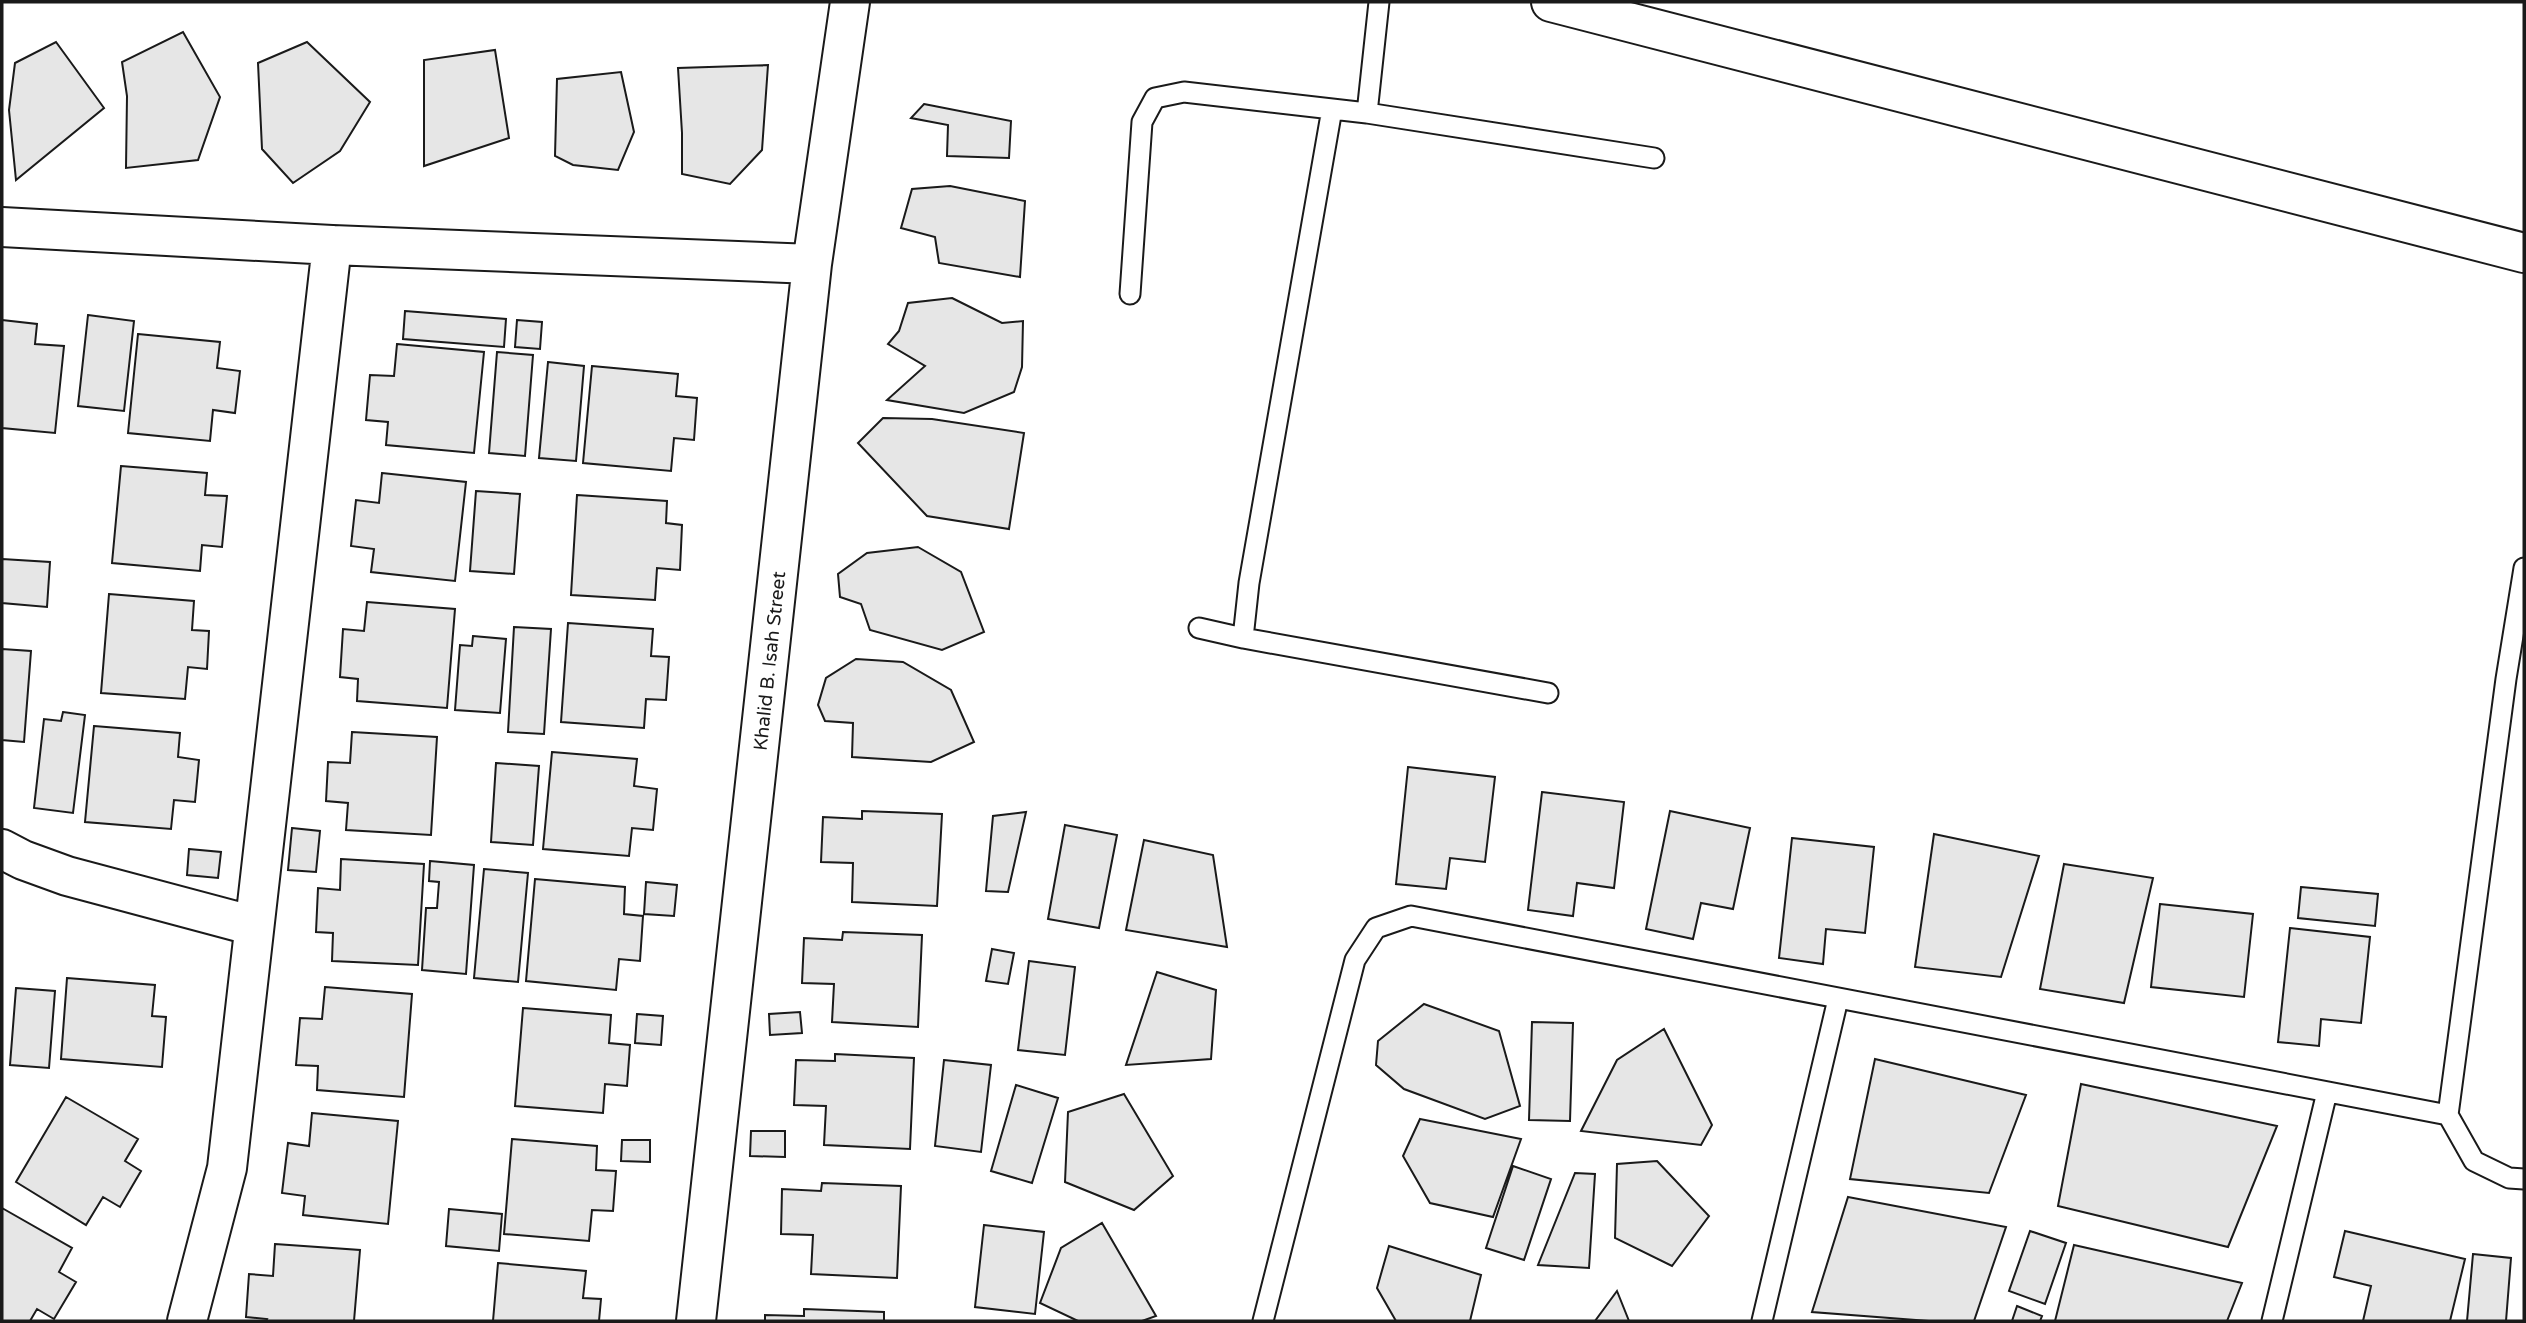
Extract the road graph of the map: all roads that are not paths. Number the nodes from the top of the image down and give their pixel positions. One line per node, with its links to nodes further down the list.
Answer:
1 (850, 2): 10 (street, Khalid B. Isah Street)
2 (1379, 2): 5 (lane)
3 (1569, 4): 9 (street)
4 (1332, 109): 5 (lane); 11 (lane); 14 (lane)
5 (1367, 113): 6 (lane)
6 (1654, 158)
7 (2, 227): 8 (street)
8 (332, 245): 10 (street); 18 (street)
9 (2524, 253)
10 (812, 264): 24 (street, Khalid B. Isah Street)
11 (1130, 293)
12 (2524, 568): 15 (lane)
13 (1199, 628): 14 (lane)
14 (1243, 638): 16 (lane)
15 (2515, 680): 21 (lane)
16 (1548, 693)
17 (2, 849): 18 (street)
18 (254, 926): 23 (street)
19 (1838, 999): 20 (lane); 25 (lane); 26 (lane)
20 (2327, 1091): 21 (lane); 27 (lane)
21 (2448, 1115): 22 (lane)
22 (2524, 1180)
23 (187, 1321)
24 (696, 1321)
25 (1264, 1321)
26 (1762, 1321)
27 (2272, 1321)

